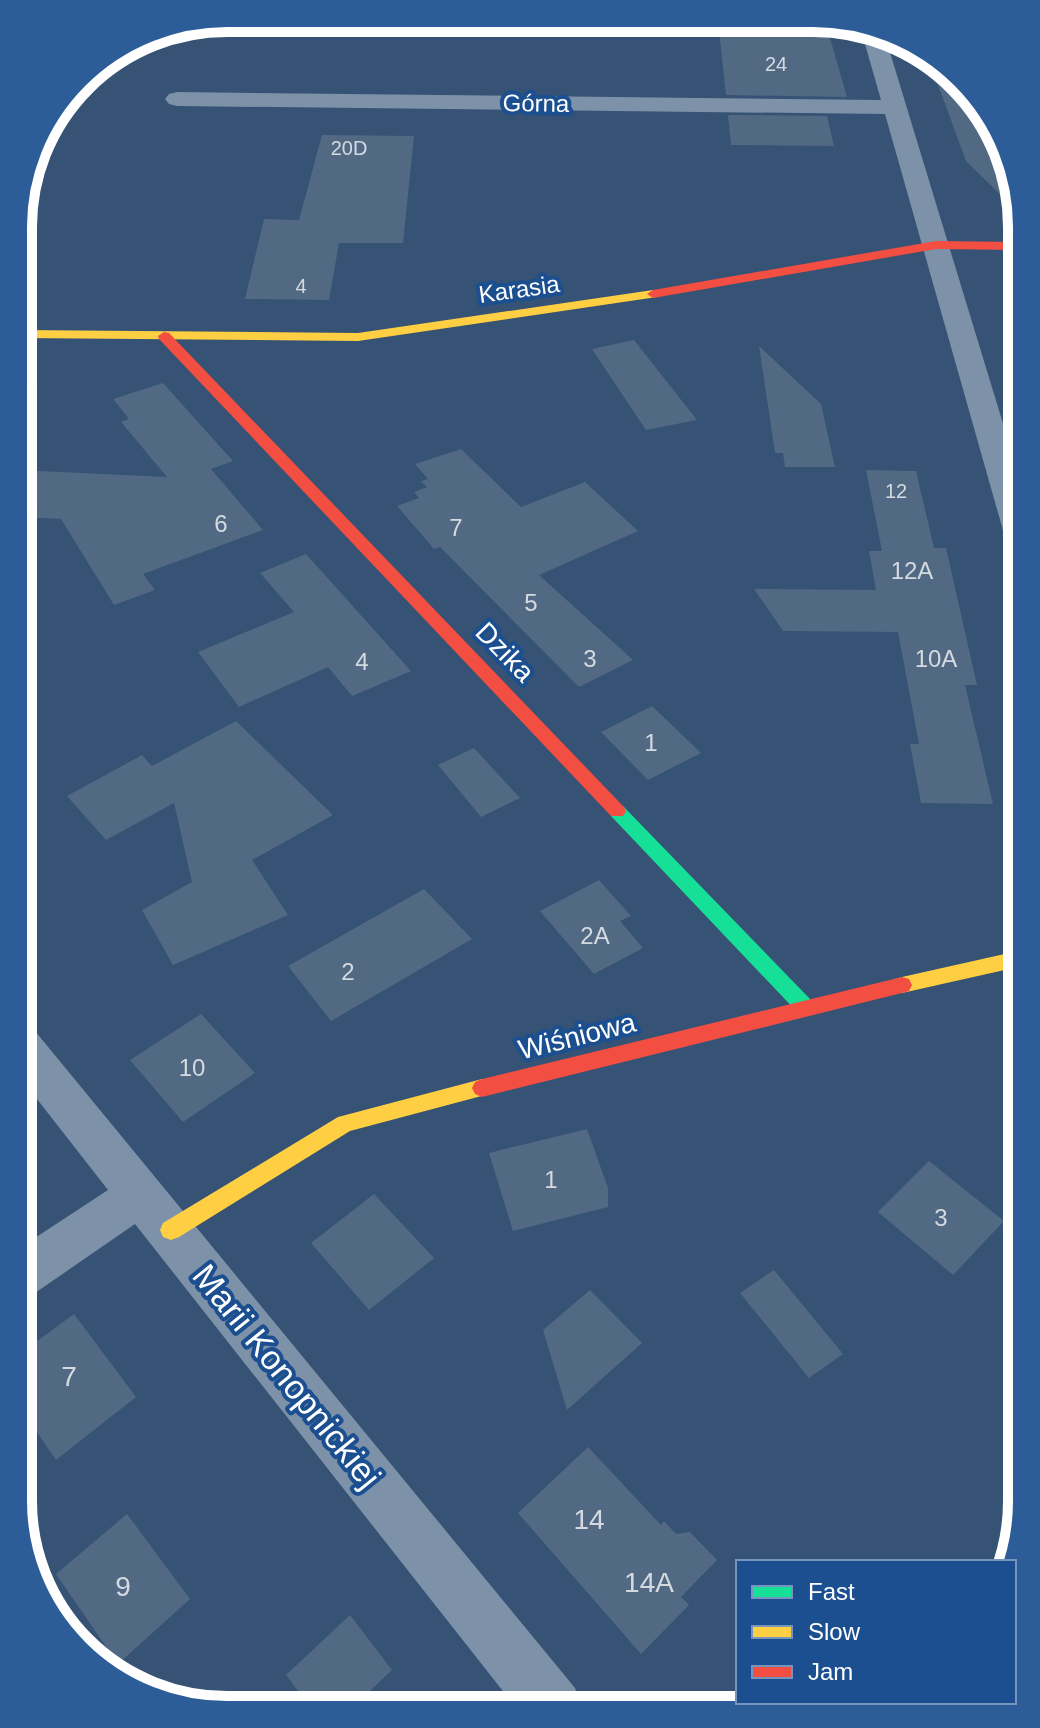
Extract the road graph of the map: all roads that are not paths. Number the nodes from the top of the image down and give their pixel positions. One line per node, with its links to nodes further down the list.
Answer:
1 (876, 43): 3 (street)
2 (177, 99): 3 (street, Górna)
3 (894, 107): 4 (street)
4 (936, 245): 5 (street, Karasia); 7 (street, Karasia); 8 (street)
5 (1008, 246)
6 (32, 334): 7 (street, Karasia)
7 (164, 336): 10 (street, Dzika)
8 (1008, 493)
9 (1008, 961): 10 (street, Wiśniowa)
10 (805, 1007): 12 (street, Wiśniowa)
11 (32, 1060): 12 (street, Marii Konopnickiej)
12 (156, 1212): 13 (street); 14 (street, Marii Konopnickiej)
13 (32, 1270)
14 (544, 1696)

